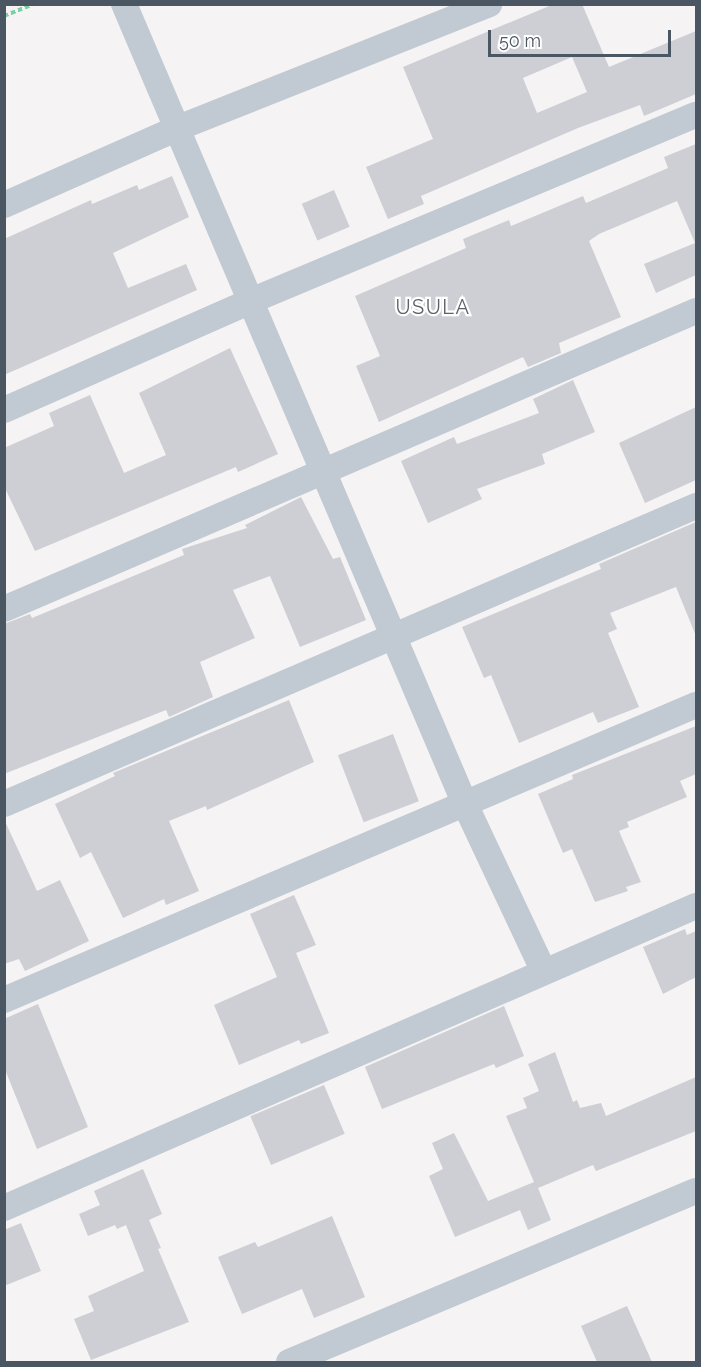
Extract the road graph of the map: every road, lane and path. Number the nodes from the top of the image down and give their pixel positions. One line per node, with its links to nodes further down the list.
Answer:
1 (33, 4): 4 (path)
2 (124, 4): 6 (street)
3 (489, 4): 6 (street)
4 (4, 16)
5 (696, 115): 8 (street)
6 (178, 128): 7 (street); 8 (street)
7 (4, 206)
8 (253, 300): 10 (street); 11 (street)
9 (696, 311): 11 (street)
10 (4, 410)
11 (324, 469): 13 (street); 14 (street)
12 (696, 506): 14 (street)
13 (4, 609)
14 (393, 635): 16 (street); 17 (street)
15 (696, 705): 16 (street)
16 (464, 802): 19 (street); 20 (street)
17 (4, 804)
18 (696, 906): 19 (street)
19 (543, 970): 22 (street)
20 (4, 1000)
21 (696, 1191): 23 (street)
22 (4, 1208)
23 (289, 1362)

